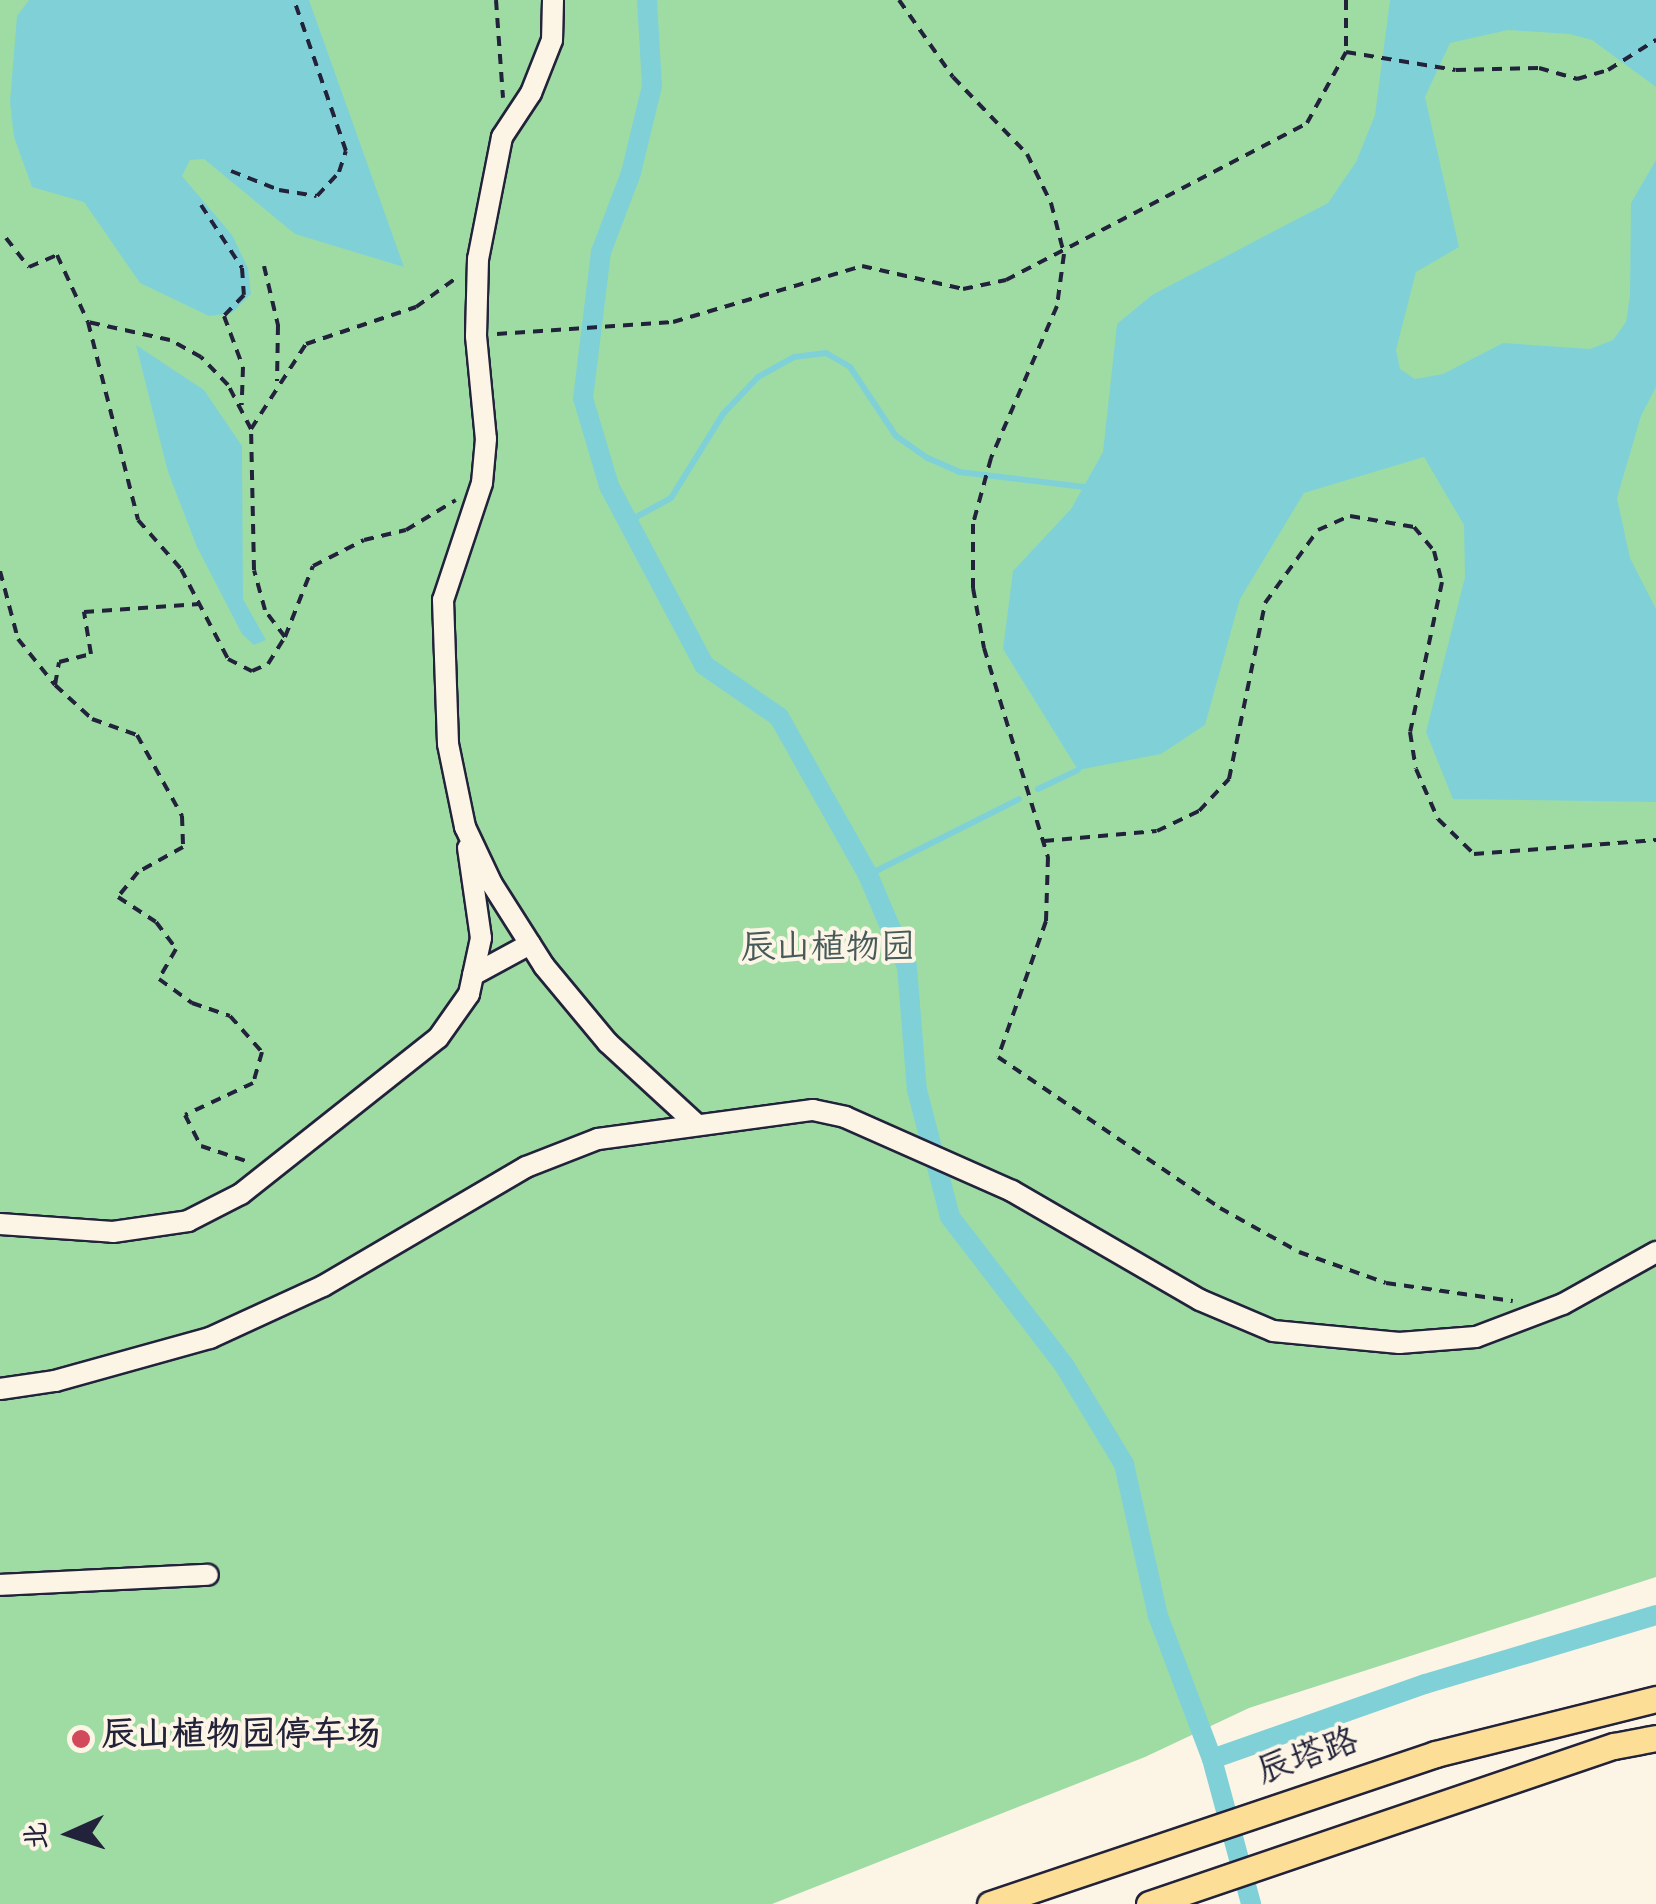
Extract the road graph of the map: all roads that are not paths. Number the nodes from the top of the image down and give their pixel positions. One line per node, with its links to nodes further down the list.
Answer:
1 (553, 0): 2 (lane)
2 (465, 826): 3 (lane); 4 (lane)
3 (530, 944): 4 (lane); 5 (lane)
4 (473, 975): 6 (lane)
5 (694, 1122): 7 (lane); 8 (lane)
6 (0, 1224)
7 (1656, 1252)
8 (0, 1389)
9 (208, 1575): 10 (lane)
10 (0, 1585)
11 (1656, 1699): 13 (main road, 辰塔路)
12 (1656, 1738): 14 (main road)
13 (990, 1904)
14 (1148, 1904)

